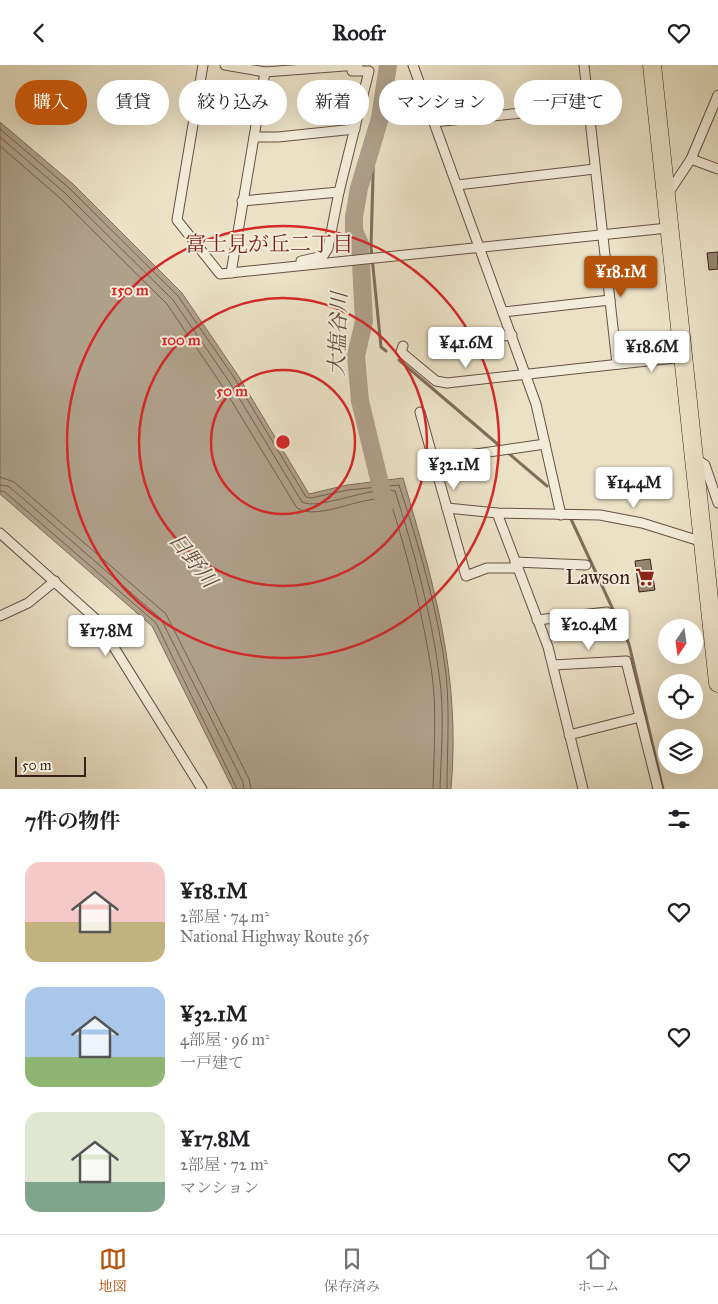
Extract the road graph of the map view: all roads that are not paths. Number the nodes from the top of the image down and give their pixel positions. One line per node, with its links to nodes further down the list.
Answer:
1 (203, 65): 27 (street)
2 (225, 65): 8 (street)
3 (352, 65): 4 (street); 8 (street); 14 (street)
4 (358, 65)
5 (413, 65): 9 (street)
6 (584, 65): 10 (street)
7 (652, 65): 21 (highway)
8 (265, 73): 15 (street)
9 (419, 80)
10 (586, 80)
11 (718, 95): 16 (street)
12 (435, 125): 19 (street)
13 (591, 125): 17 (street)
14 (355, 129): 15 (street); 20 (street)
15 (254, 137): 22 (street)
16 (691, 159): 18 (street); 21 (street)
17 (595, 169): 19 (street); 24 (street)
18 (718, 169)
19 (457, 185): 25 (street)
20 (339, 192): 22 (street); 26 (street)
21 (667, 195): 23 (highway)
22 (242, 201): 27 (street)
23 (668, 228): 24 (street); 33 (highway)
24 (602, 234): 25 (street); 28 (street)
25 (479, 246): 26 (street); 29 (street)
26 (288, 267): 27 (street)
27 (231, 273)
28 (610, 300): 29 (street); 34 (street)
29 (503, 311): 30 (street)
30 (512, 335): 31 (street); 35 (street)
31 (466, 341)
32 (404, 346): 35 (street)
33 (684, 357): 34 (street); 38 (highway)
34 (617, 364): 35 (street)
35 (526, 375): 37 (street)
36 (420, 412): 39 (street)
37 (545, 443): 39 (street); 43 (street)
38 (695, 457): 40 (street); 45 (highway)
39 (434, 460): 41 (street)
40 (718, 503)
41 (448, 508): 42 (street); 46 (street)
42 (497, 513): 43 (street); 46 (street)
43 (561, 515): 45 (street)
44 (0, 533): 48 (street)
45 (703, 542): 53 (highway)
46 (516, 565): 47 (street); 51 (street)
47 (586, 565)
48 (55, 581): 50 (street); 56 (street)
49 (607, 612): 51 (street)
50 (0, 616)
51 (537, 620): 52 (street)
52 (553, 665): 54 (street); 55 (street)
53 (718, 683)
54 (640, 717): 55 (street); 58 (street)
55 (569, 735): 57 (street)
56 (202, 789)
57 (582, 789)
58 (658, 789)

